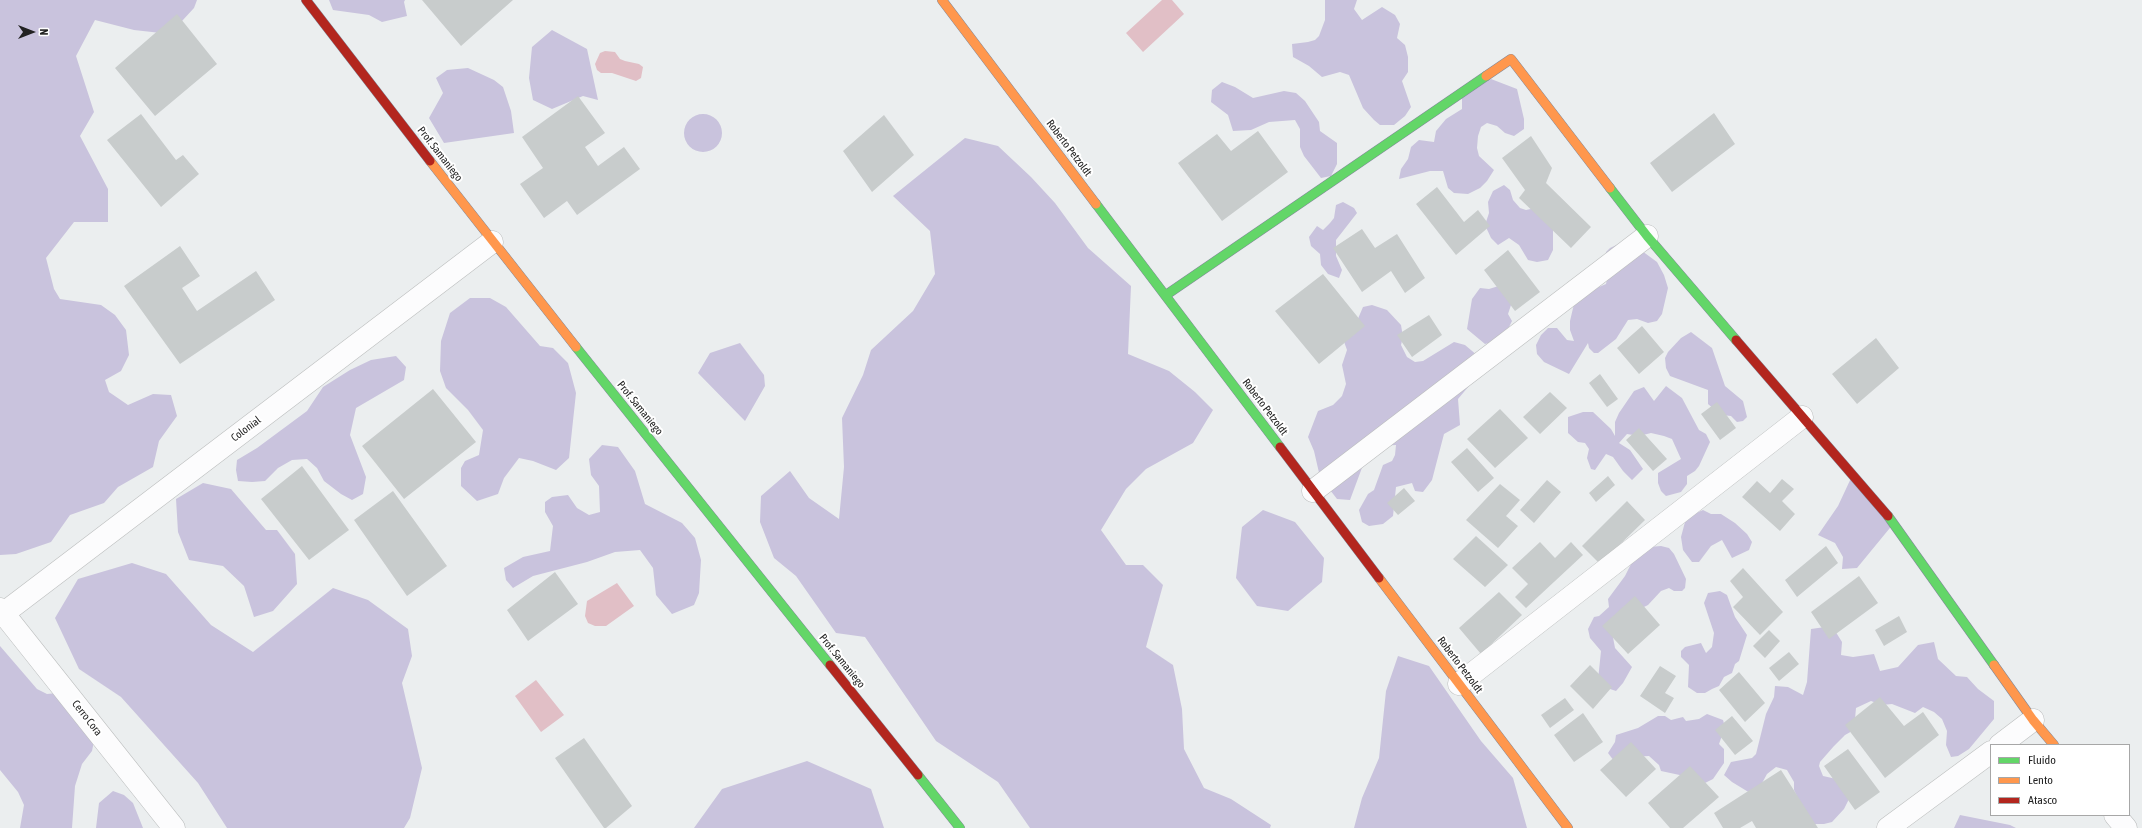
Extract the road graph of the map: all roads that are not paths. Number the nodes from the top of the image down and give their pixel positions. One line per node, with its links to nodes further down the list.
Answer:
1 (306, 0): 4 (street, Prof. Samaniego)
2 (942, 0): 5 (street, Roberto Petzoldt)
3 (1646, 236): 5 (street); 6 (street); 7 (street)
4 (492, 242): 8 (street, Colonial); 16 (street, Prof. Samaniego)
5 (1166, 295): 7 (street, Roberto Petzoldt)
6 (1802, 417): 9 (street); 10 (street)
7 (1313, 490): 9 (street, Roberto Petzoldt)
8 (1, 613): 15 (street, Cerro Cora)
9 (1460, 684): 17 (street, Roberto Petzoldt)
10 (2033, 720): 11 (street); 12 (street)
11 (2001, 744)
12 (2053, 744)
13 (1990, 753): 18 (street)
14 (2116, 816): 19 (street)
15 (174, 828)
16 (960, 828)
17 (1568, 828)
18 (1888, 828)
19 (2126, 828)

